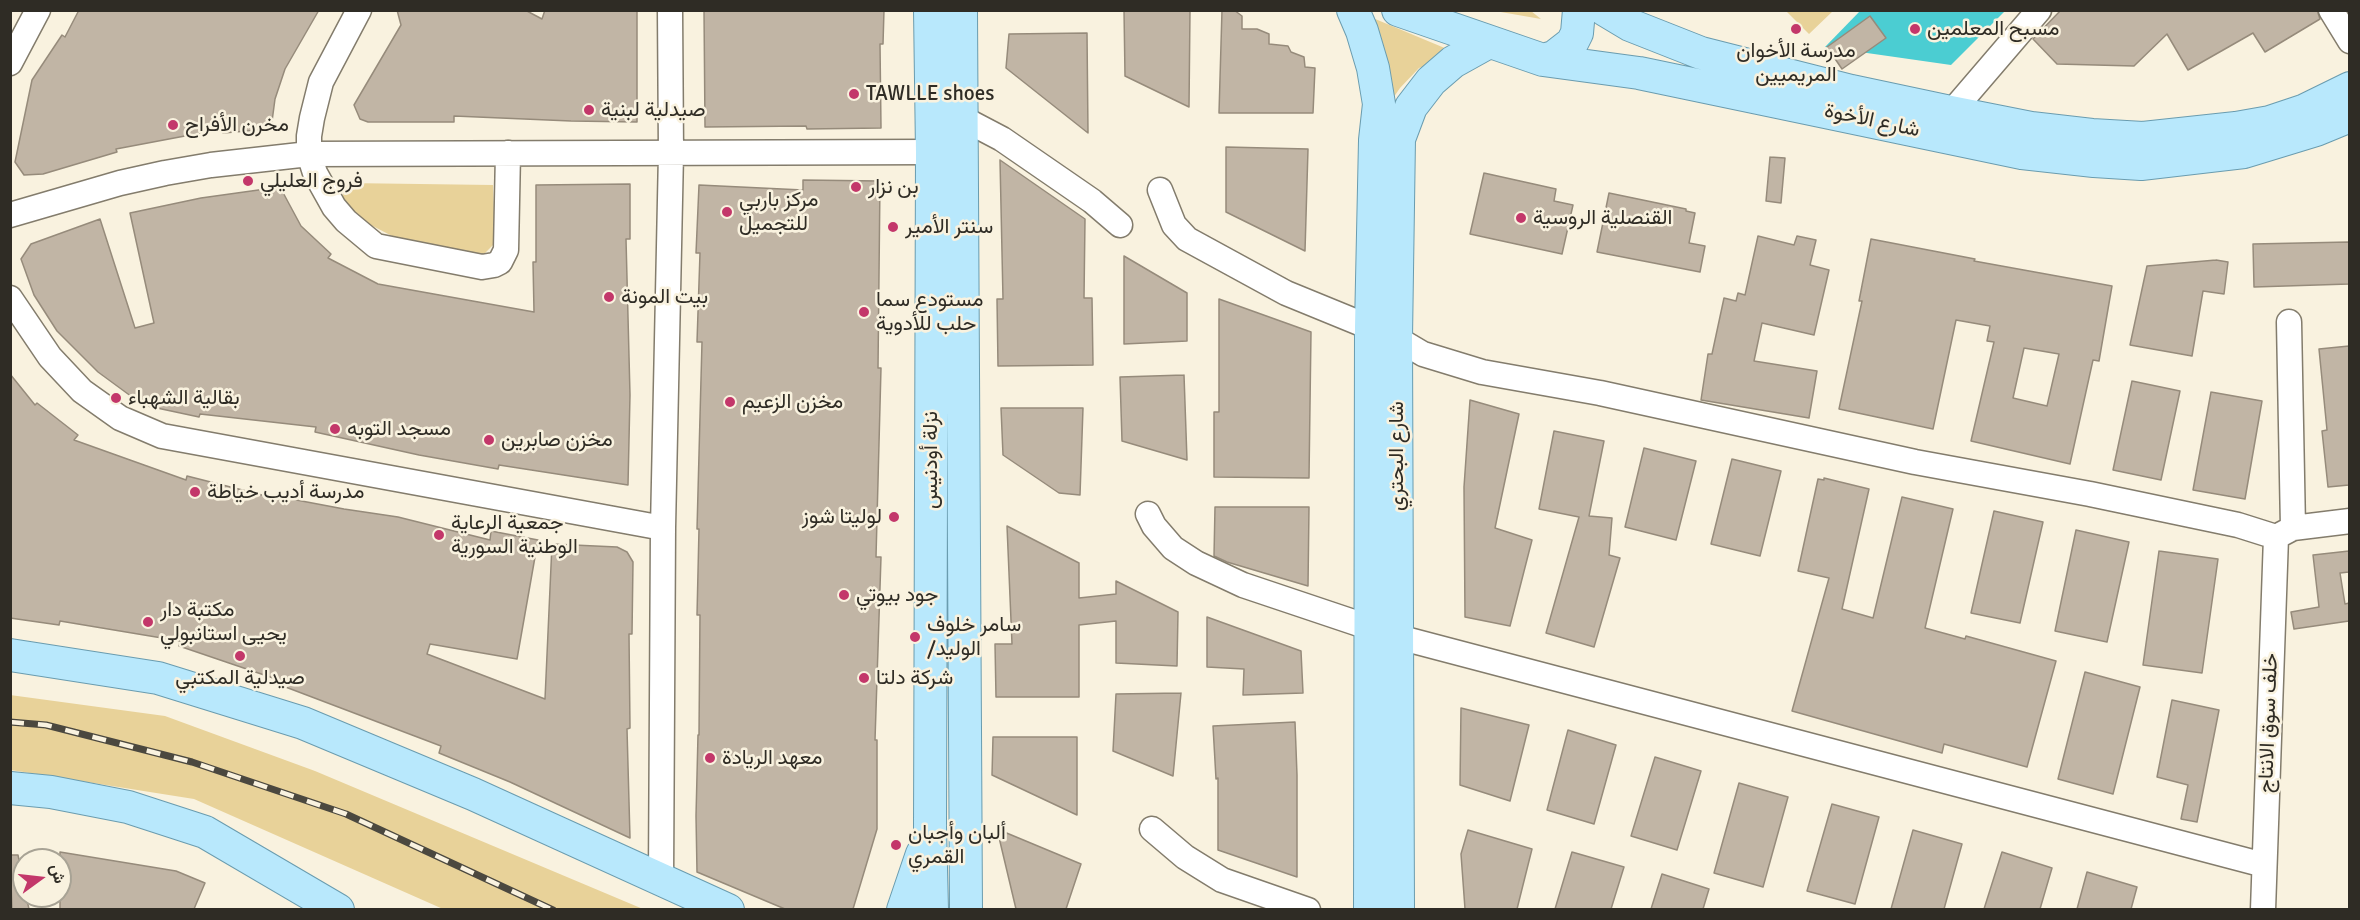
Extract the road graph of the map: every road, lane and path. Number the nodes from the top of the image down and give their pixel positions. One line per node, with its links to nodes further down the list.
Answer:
1 (38, 10): 15 (street)
2 (359, 10): 23 (street)
3 (670, 10): 22 (street)
4 (930, 10): 20 (main road, نزلة أودنيس)
5 (961, 10): 18 (main road)
6 (1353, 10): 29 (main road)
7 (1398, 10): 13 (main road, شارع الأخوة)
8 (1579, 10): 14 (main road)
9 (1605, 10): 19 (main road, شارع الأخوة)
10 (2039, 10): 19 (street)
11 (2331, 10): 12 (street)
12 (2349, 41)
13 (1489, 42): 14 (main road, شارع الأخوة); 29 (main road)
14 (1543, 60): 19 (main road, شارع الأخوة)
15 (10, 63)
16 (2349, 88): 19 (main road, شارع الأخوة)
17 (2349, 116): 19 (main road, شارع الأخوة)
18 (962, 118): 26 (street); 45 (main road)
19 (1943, 123)
20 (932, 152): 22 (street); 37 (main road, نزلة أودنيس)
21 (508, 153): 22 (street); 23 (street); 23 (street)
22 (671, 153): 32 (street)
23 (309, 154): 25 (street)
24 (1160, 190): 29 (street)
25 (10, 215)
26 (1120, 225)
27 (10, 298): 32 (street)
28 (2289, 322): 33 (street, خلف سوق الانتاج)
29 (1384, 332): 33 (street); 34 (main road)
30 (1148, 514): 34 (street)
31 (2349, 521): 33 (street)
32 (663, 528): 40 (street)
33 (2284, 532): 39 (street, خلف سوق الانتاج)
34 (1385, 633): 39 (street); 47 (main road); 48 (main road)
35 (10, 655): 40 (main road)
36 (10, 788): 41 (main road)
37 (930, 827): 43 (main road); 44 (main road, نزلة أودنيس)
38 (1152, 829): 46 (street)
39 (2264, 865): 49 (street, خلف سوق الانتاج)
40 (661, 878): 42 (main road)
41 (338, 909)
42 (728, 909)
43 (903, 909)
44 (932, 909)
45 (966, 909)
46 (1308, 909)
47 (1370, 909)
48 (1398, 909)
49 (2263, 909)

